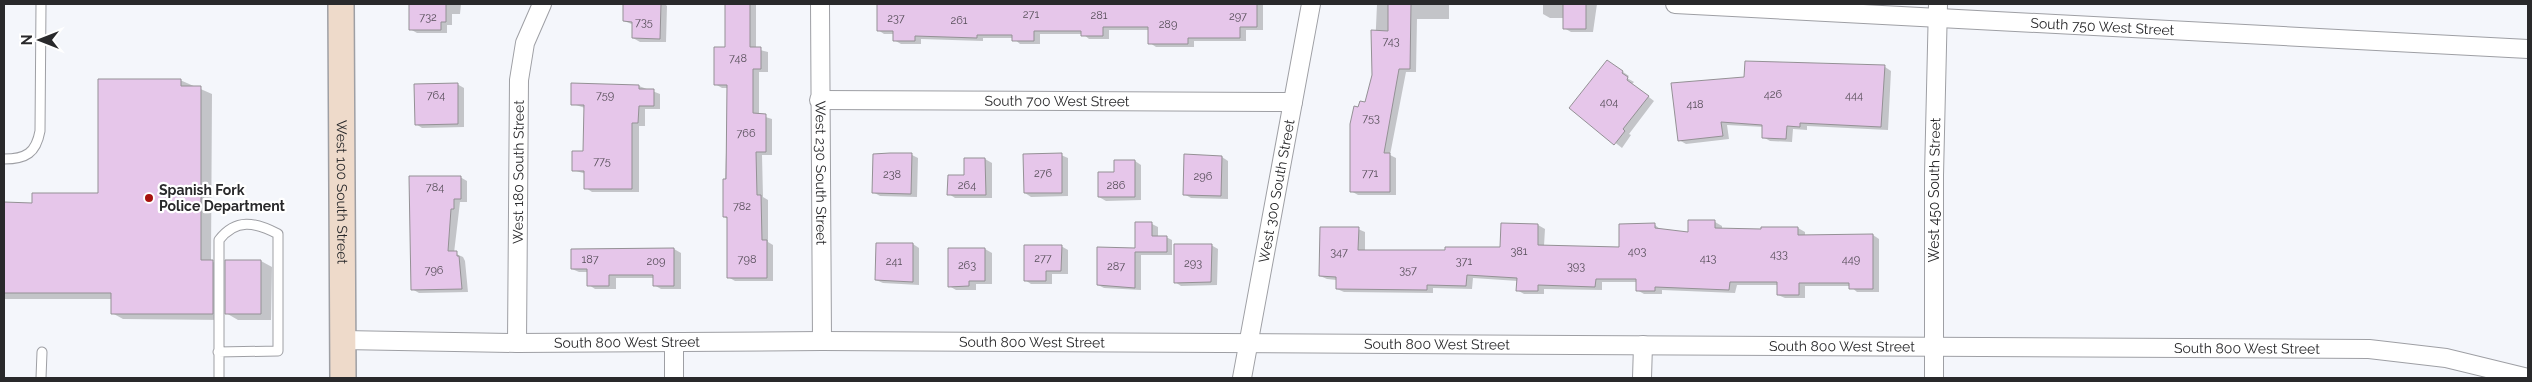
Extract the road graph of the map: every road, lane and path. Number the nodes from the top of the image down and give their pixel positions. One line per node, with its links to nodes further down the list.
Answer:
1 (41, 4): 11 (lane)
2 (341, 4): 12 (street, West 100 South Street)
3 (542, 4): 14 (street, West 180 South Street)
4 (820, 4): 9 (street, West 230 South Street)
5 (1311, 4): 10 (street, West 300 South Street)
6 (1675, 4): 7 (street, South 750 West Street)
7 (1938, 11): 8 (street, South 750 West Street); 18 (street, West 450 South Street)
8 (2528, 49)
9 (820, 100): 10 (street, South 700 West Street); 13 (street, West 230 South Street)
10 (1293, 102): 15 (street, West 300 South Street)
11 (4, 159)
12 (343, 340): 14 (street, South 800 West Street); 23 (street, West 100 South Street)
13 (822, 341): 15 (street, South 800 West Street); 16 (street, South 800 West Street)
14 (517, 343): 16 (street, South 800 West Street)
15 (1248, 343): 17 (street, South 800 West Street); 25 (street, West 300 South Street)
16 (674, 344): 24 (street)
17 (1643, 345): 18 (street, South 800 West Street); 26 (street)
18 (1935, 346): 27 (street, West 450 South Street); 28 (street, South 800 West Street)
19 (42, 352): 21 (lane)
20 (218, 352): 20 (lane); 22 (lane)
21 (42, 378)
22 (219, 378)
23 (343, 378)
24 (674, 378)
25 (1242, 378)
26 (1642, 378)
27 (1934, 378)
28 (2528, 378)

